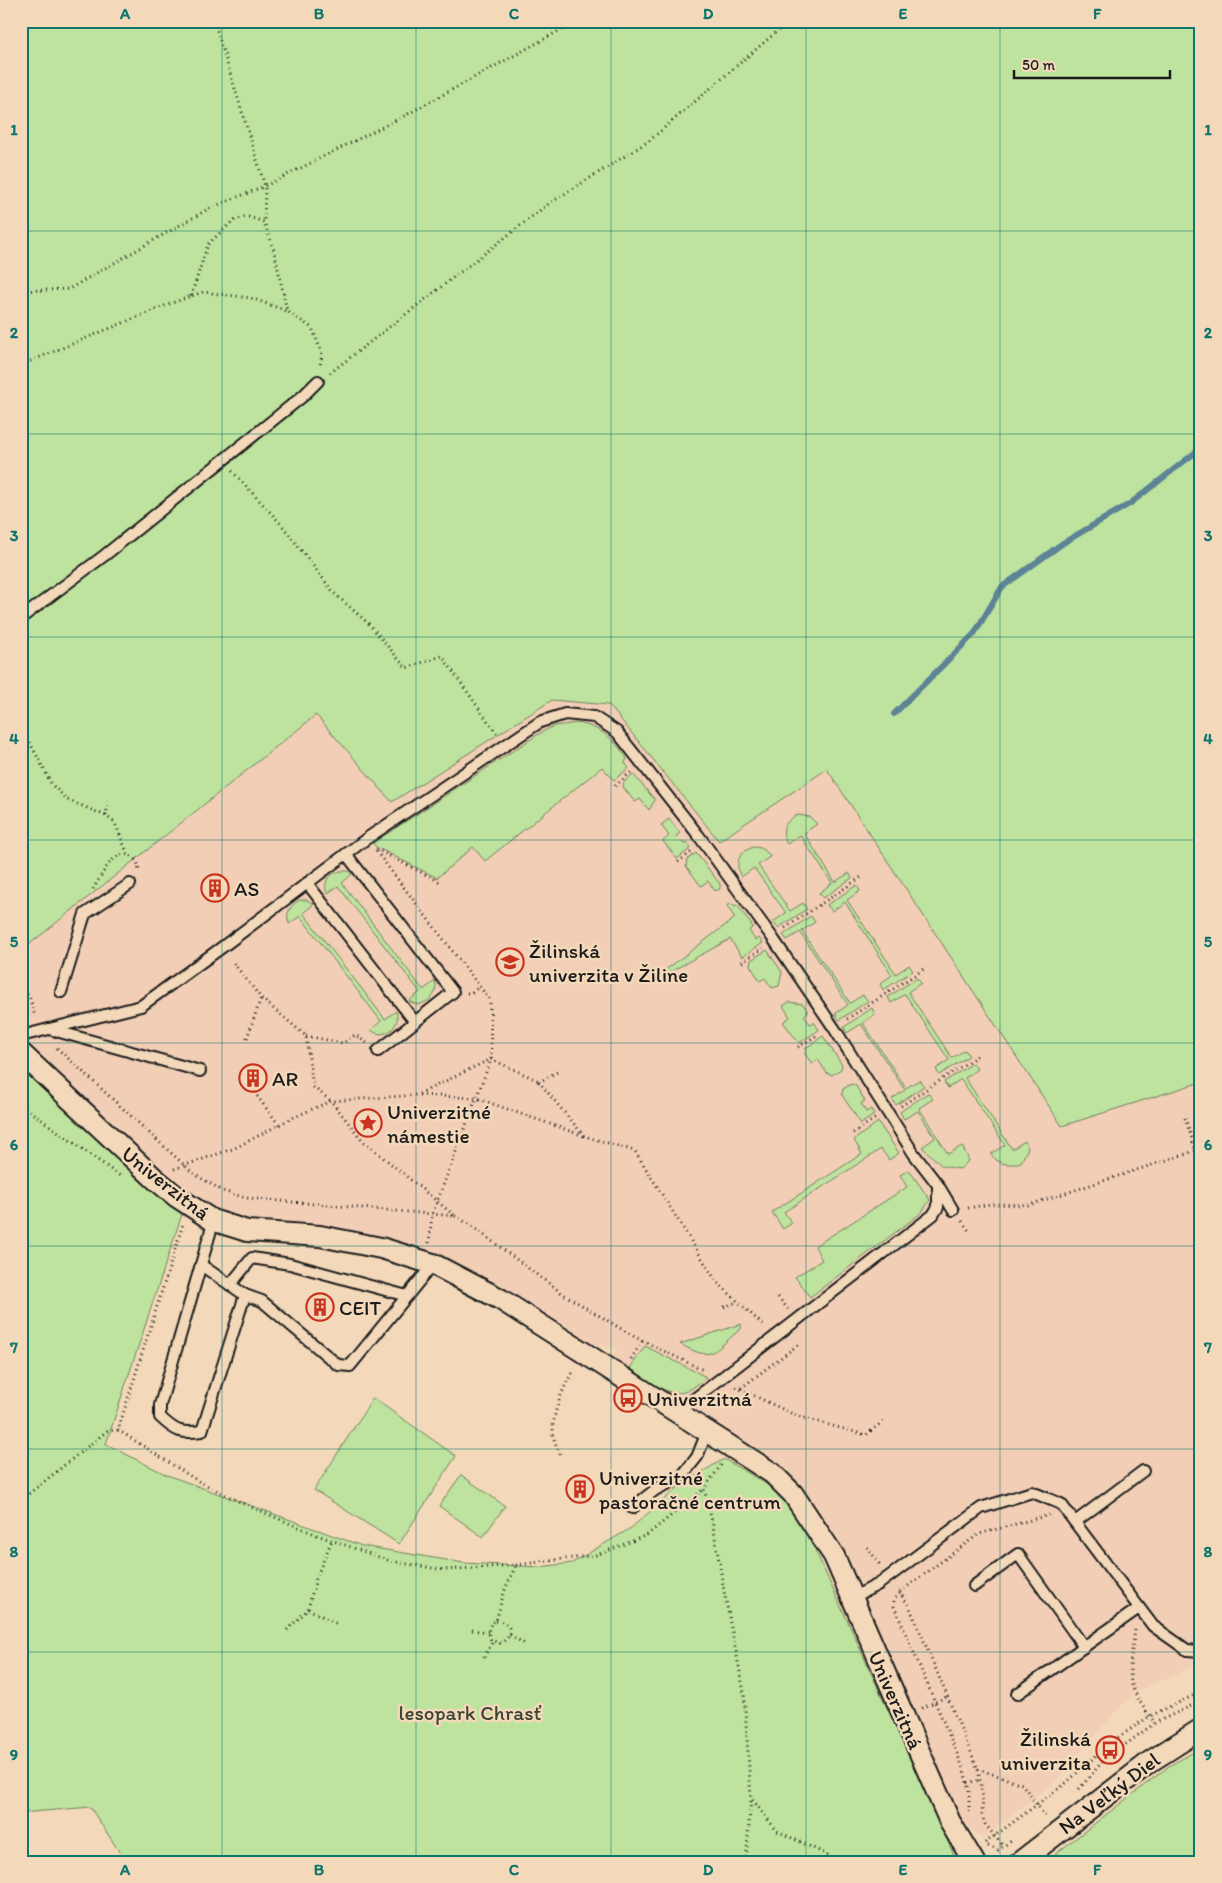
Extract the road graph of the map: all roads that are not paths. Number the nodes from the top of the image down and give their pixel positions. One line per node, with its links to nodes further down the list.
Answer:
1 (318, 381): 2 (lane)
2 (21, 618)
3 (346, 854): 4 (lane); 7 (lane); 13 (lane)
4 (307, 883): 7 (lane); 8 (lane)
5 (130, 884): 6 (lane)
6 (61, 992)
7 (415, 1022): 10 (lane)
8 (44, 1030): 9 (lane); 12 (lane)
9 (21, 1036)
10 (378, 1050)
11 (21, 1053): 15 (street, Univerzitná)
12 (200, 1071)
13 (938, 1185): 14 (lane); 21 (lane)
14 (953, 1210)
15 (212, 1220): 16 (street, Univerzitná); 17 (lane)
16 (430, 1263): 20 (lane); 21 (street, Univerzitná)
17 (201, 1265): 18 (lane); 19 (lane)
18 (230, 1285): 19 (lane); 20 (lane)
19 (245, 1294): 20 (lane)
20 (407, 1296)
21 (676, 1413): 22 (street, Univerzitná)
22 (707, 1432): 24 (lane); 27 (street, Univerzitná)
23 (1143, 1471): 25 (lane)
24 (632, 1508)
25 (1075, 1522): 27 (lane); 28 (lane)
26 (974, 1586): 29 (lane)
27 (852, 1598): 33 (street, Univerzitná)
28 (1140, 1608): 29 (lane); 30 (lane)
29 (1084, 1646): 31 (lane)
30 (1201, 1651)
31 (1016, 1694)
32 (1201, 1729): 34 (street, Na Veľký Diel)
33 (979, 1853)
34 (1020, 1862)

